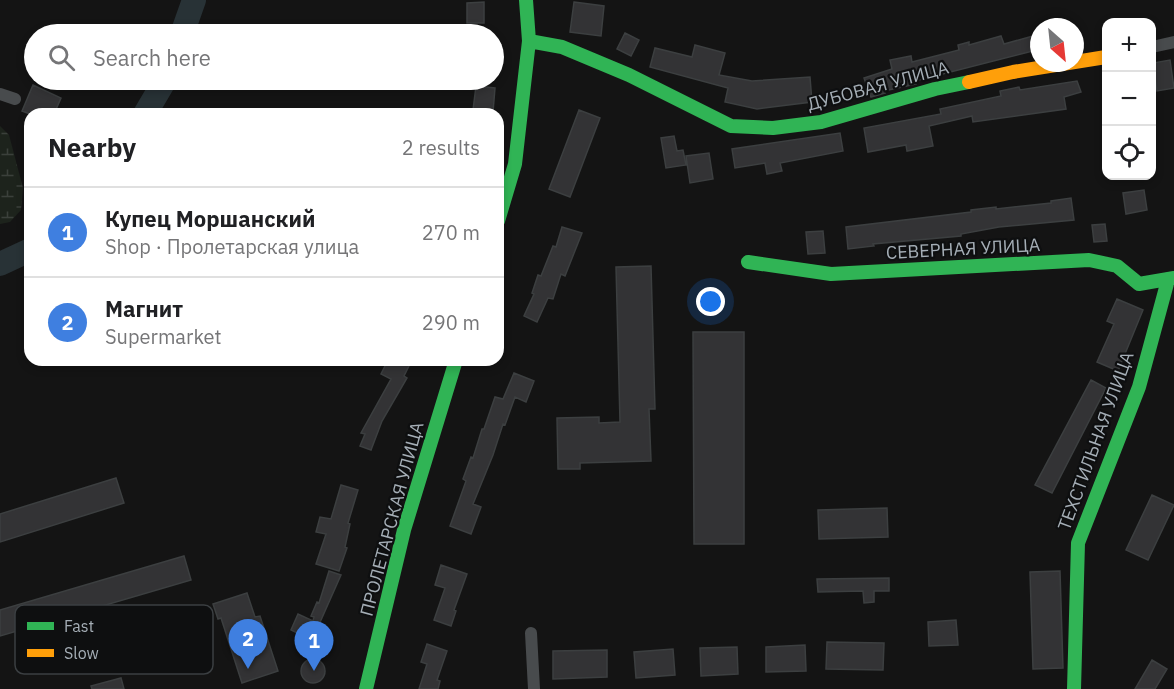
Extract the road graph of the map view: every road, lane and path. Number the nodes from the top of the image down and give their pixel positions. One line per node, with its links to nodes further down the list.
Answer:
1 (526, 0): 2 (street)
2 (529, 41): 5 (street, ДУБОВАЯ УЛИЦА); 8 (street)
3 (1174, 42): 4 (street)
4 (1156, 46)
5 (1102, 58)
6 (0, 94): 7 (street)
7 (15, 99)
8 (504, 201)
9 (748, 262): 10 (street, СЕВЕРНАЯ УЛИЦА)
10 (1171, 279): 15 (street, ТЕХСТИЛЬНАЯ УЛИЦА)
11 (454, 366): 13 (street, ПРОЛЕТАРСКАЯ УЛИЦА)
12 (531, 633): 14 (street)
13 (366, 689)
14 (534, 689)
15 (1074, 689)

